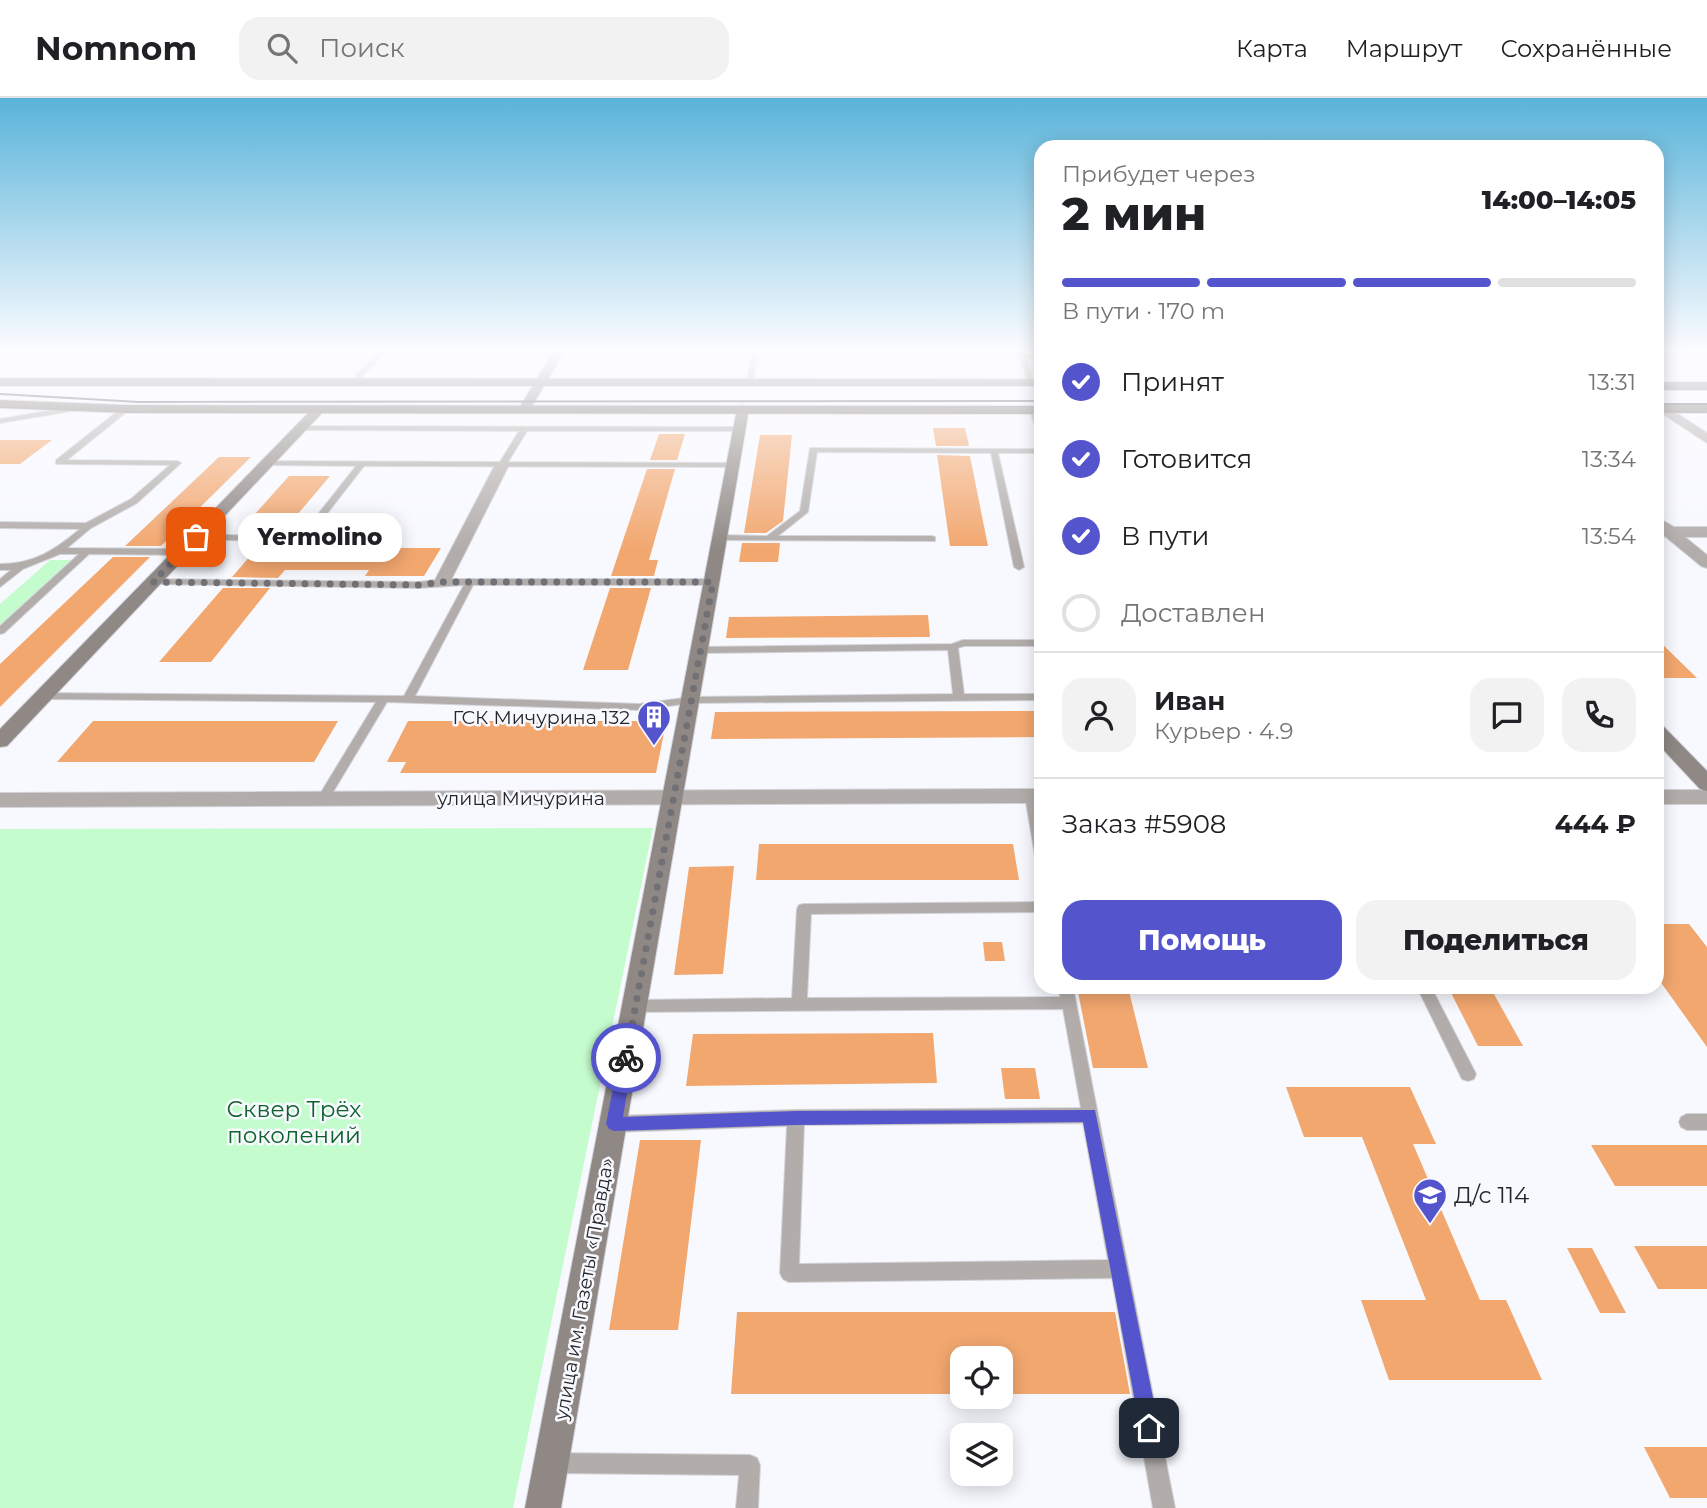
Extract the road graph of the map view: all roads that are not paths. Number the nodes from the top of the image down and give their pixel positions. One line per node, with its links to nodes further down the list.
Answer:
1 (19, 418): 8 (lane)
2 (116, 418): 19 (lane)
3 (311, 418): 9 (street)
4 (712, 418): 7 (main road)
5 (780, 418): 7 (main road)
6 (1674, 418): 11 (street)
7 (741, 419): 10 (lane); 17 (street, улица им. Газеты «Правда»)
8 (0, 421)
9 (301, 428): 10 (lane); 14 (street)
10 (524, 429): 16 (lane)
11 (1707, 439)
12 (994, 451): 13 (lane); 24 (lane); 32 (lane)
13 (1034, 451)
14 (268, 463): 15 (lane); 22 (street)
15 (361, 464): 16 (lane); 22 (lane)
16 (502, 465): 17 (lane); 34 (street)
17 (733, 465): 23 (street, улица им. Газеты «Правда»)
18 (0, 525): 19 (lane)
19 (88, 526): 26 (lane)
20 (1664, 532): 21 (street); 29 (street)
21 (1707, 532)
22 (196, 537): 28 (street)
23 (721, 538): 24 (lane); 36 (street, улица им. Газеты «Правда»)
24 (769, 538): 25 (lane)
25 (932, 539)
26 (59, 551): 27 (lane); 31 (lane)
27 (87, 551): 28 (lane); 38 (lane)
28 (182, 552): 33 (street)
29 (1707, 563)
30 (0, 567): 31 (lane)
31 (19, 567): 37 (lane)
32 (1019, 567)
33 (153, 582): 34 (lane); 42 (street)
34 (442, 582): 35 (lane)
35 (470, 582): 36 (lane); 46 (lane)
36 (713, 582): 41 (street, улица им. Газеты «Правда»)
37 (0, 584)
38 (0, 631)
39 (1034, 643): 40 (lane)
40 (953, 647): 41 (lane); 45 (lane)
41 (701, 650): 47 (street, улица им. Газеты «Правда»)
42 (44, 696): 44 (lane); 49 (street)
43 (1034, 697): 45 (lane)
44 (384, 698): 46 (lane); 55 (lane)
45 (959, 698): 47 (lane)
46 (408, 699): 47 (lane)
47 (691, 700): 52 (street, улица им. Газеты «Правда»)
48 (1664, 738): 50 (street)
49 (0, 740)
50 (1707, 784)
51 (1034, 796): 52 (street, улица Мичурина)
52 (672, 797): 55 (street, улица Мичурина); 61 (street, улица им. Газеты «Правда»)
53 (1664, 797): 54 (street)
54 (1707, 797)
55 (323, 799): 56 (street, улица Мичурина)
56 (0, 800)
57 (1034, 907): 60 (lane)
58 (1428, 994): 62 (lane)
59 (1067, 995): 60 (lane); 63 (lane)
60 (799, 1004): 61 (lane)
61 (636, 1006): 67 (street, улица им. Газеты «Правда»)
62 (1468, 1074)
63 (1090, 1115): 64 (lane); 68 (lane)
64 (796, 1118): 67 (lane); 68 (lane)
65 (1687, 1122): 66 (lane)
66 (1707, 1122)
67 (614, 1124): 69 (street, улица им. Газеты «Правда»)
68 (1119, 1269): 72 (lane)
69 (552, 1463): 70 (street, улица им. Газеты «Правда»); 71 (lane)
70 (543, 1508)
71 (747, 1508)
72 (1164, 1508)

